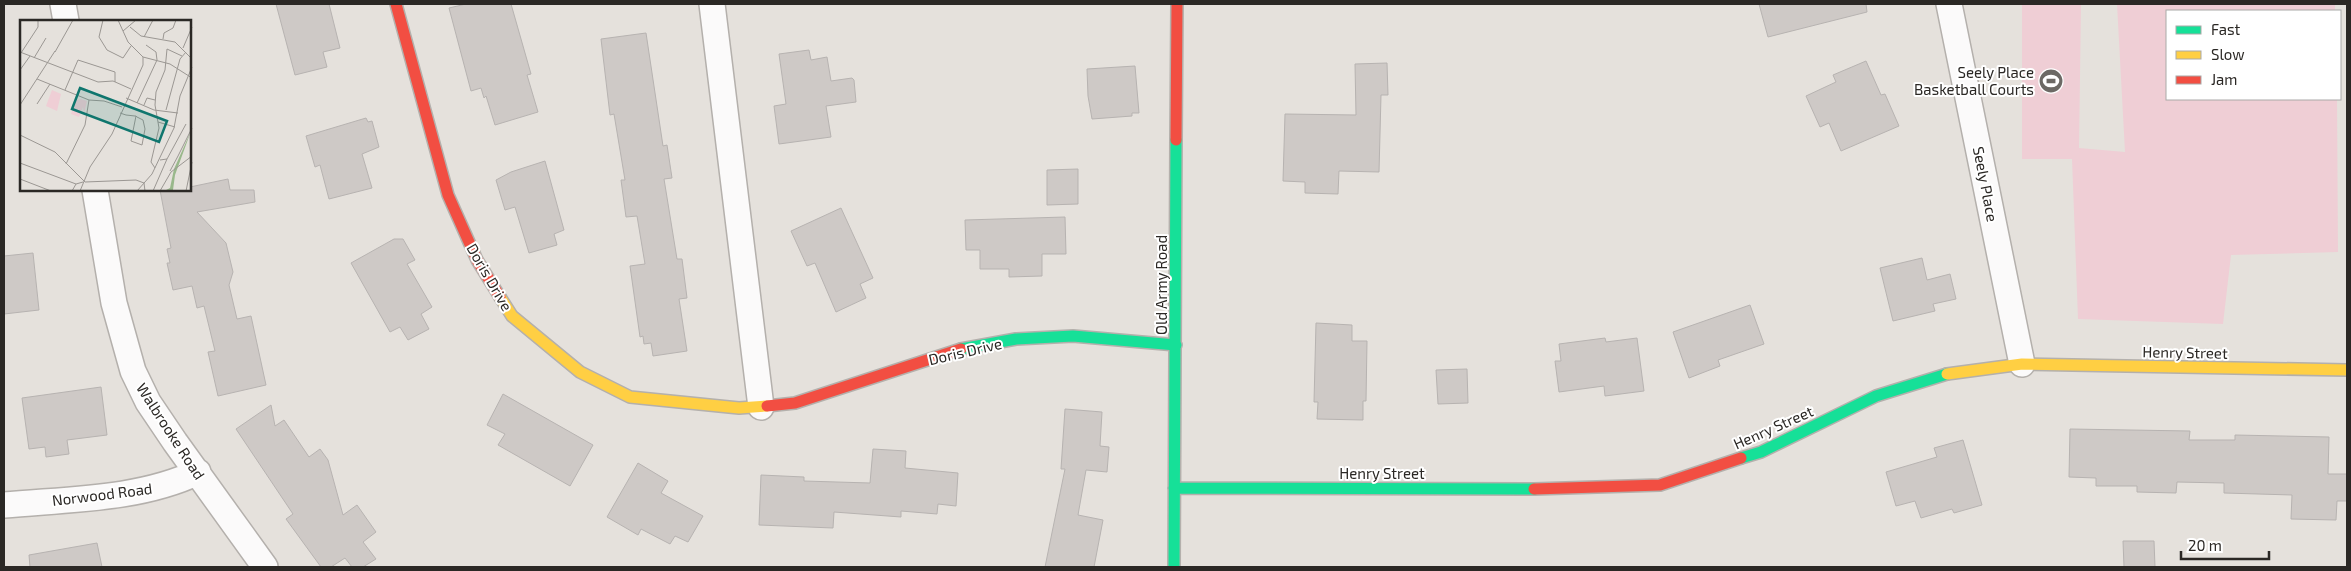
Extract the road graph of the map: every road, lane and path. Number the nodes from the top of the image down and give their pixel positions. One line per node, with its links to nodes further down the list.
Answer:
1 (63, 4): 6 (street)
2 (396, 4): 11 (street, Doris Drive)
3 (712, 4): 11 (street)
4 (1177, 4): 8 (street, Old Army Road)
5 (1949, 4): 9 (street, Seely Place)
6 (66, 20)
7 (95, 191): 12 (street, Walbrooke Road)
8 (1176, 345): 11 (street, Doris Drive); 13 (street, Old Army Road)
9 (2022, 364): 10 (street, Henry Street); 13 (street, Henry Street)
10 (2347, 370)
11 (761, 406)
12 (198, 472): 14 (street, Norwood Road); 15 (street, Walbrooke Road)
13 (1174, 488): 16 (street, Old Army Road)
14 (4, 505)
15 (265, 567)
16 (1174, 567)

